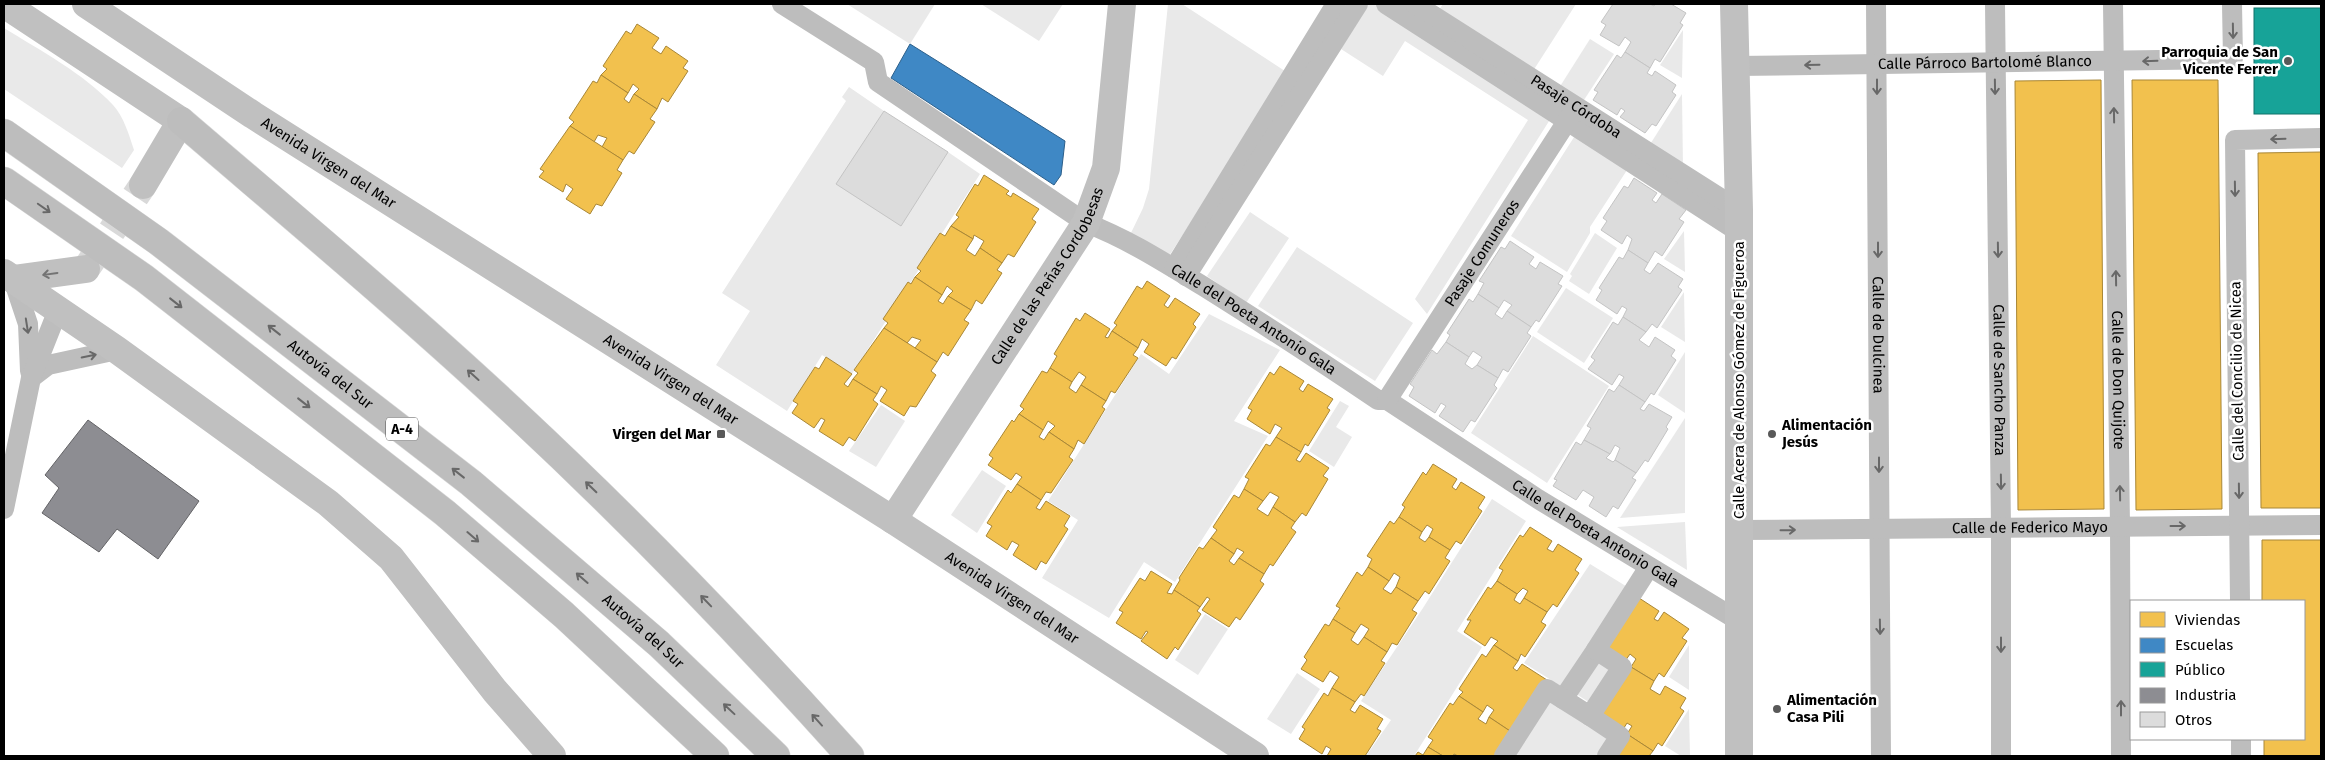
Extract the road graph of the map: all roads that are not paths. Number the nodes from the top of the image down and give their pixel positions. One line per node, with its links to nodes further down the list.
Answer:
1 (4, 4): 19 (street)
2 (86, 4): 33 (street, Avenida Virgen del Mar)
3 (782, 4): 25 (street, Calle del Poeta Antonio Gala)
4 (1122, 4): 25 (street, Calle de las Peñas Cordobesas)
5 (1336, 4): 26 (street)
6 (1358, 4): 26 (street)
7 (1386, 4): 18 (street)
8 (1415, 4): 18 (street, Pasaje Córdoba)
9 (1734, 4): 17 (street, Calle Acera de Alonso Gómez de Figueroa)
10 (1876, 4): 16 (street, Calle de Dulcinea)
11 (1995, 4): 15 (street, Calle de Sancho Panza)
12 (2113, 4): 14 (street, Calle de Don Quijote)
13 (2232, 4): 14 (street, Calle Párroco Bartolomé Blanco, one-way to 14)
14 (2113, 62): 15 (street, Calle Párroco Bartolomé Blanco); 35 (street, Calle de Don Quijote, one-way to 14)
15 (1995, 63): 16 (street, Calle Párroco Bartolomé Blanco); 37 (street, Calle de Sancho Panza, one-way to 37)
16 (1877, 64): 17 (street, Calle Párroco Bartolomé Blanco, one-way to 17); 38 (street, Calle de Dulcinea, one-way to 38)
17 (1736, 66): 24 (street, Calle Acera de Alonso Gómez de Figueroa)
18 (1571, 114): 24 (street); 31 (street, Pasaje Comuneros)
19 (181, 121): 23 (street); 52 (highway, one-way to 19)
20 (4, 133): 46 (highway, Autovía del Sur / A-4, one-way to 20)
21 (2321, 138): 36 (street, Calle del Concilio de Nicea, one-way to 36)
22 (4, 181): 49 (highway, A-4, one-way to 49)
23 (143, 185)
24 (1739, 221): 39 (street, Calle Acera de Alonso Gómez de Figueroa)
25 (1086, 222): 26 (street, Calle del Poeta Antonio Gala); 33 (street, Calle de las Peñas Cordobesas)
26 (1180, 272): 31 (street, Calle del Poeta Antonio Gala)
27 (8, 276): 28 (street); 28 (street, one-way to 27); 30 (street, one-way to 30)
28 (58, 310): 29 (street); 30 (street)
29 (117, 350): 30 (street, one-way to 29); 48 (street)
30 (31, 378): 32 (street)
31 (1388, 400): 40 (street, Calle del Poeta Antonio Gala)
32 (4, 508)
33 (893, 520): 53 (street, Avenida Virgen del Mar)
34 (2321, 525): 36 (street, Calle de Federico Mayo)
35 (2120, 526): 36 (street, Calle de Federico Mayo, one-way to 36); 37 (street, Calle de Federico Mayo); 59 (street, Calle de Don Quijote, one-way to 35)
36 (2239, 526): 41 (street, Calle del Concilio de Nicea)
37 (2001, 528): 38 (street, Calle de Federico Mayo); 58 (street, Calle de Sancho Panza, one-way to 58)
38 (1879, 529): 39 (street, Calle de Federico Mayo, one-way to 38); 57 (street, Calle de Dulcinea, one-way to 57)
39 (1739, 530): 42 (street, Calle Acera de Alonso Gómez de Figueroa)
40 (1649, 567): 42 (street, Calle del Poeta Antonio Gala); 43 (street)
41 (2240, 600)
42 (1739, 621): 56 (street, Calle Acera de Alonso Gómez de Figueroa)
43 (1596, 650): 44 (street); 45 (street)
44 (1563, 699): 45 (street); 54 (street)
45 (1590, 716): 55 (street)
46 (749, 728): 50 (highway, Autovía del Sur / A-4); 51 (highway)
47 (2241, 740): 60 (street)
48 (552, 756)
49 (715, 756)
50 (776, 756)
51 (781, 756)
52 (850, 756)
53 (1255, 756)
54 (1504, 756)
55 (1607, 756)
56 (1739, 756)
57 (1881, 756)
58 (2001, 756)
59 (2121, 756)
60 (2241, 756)

